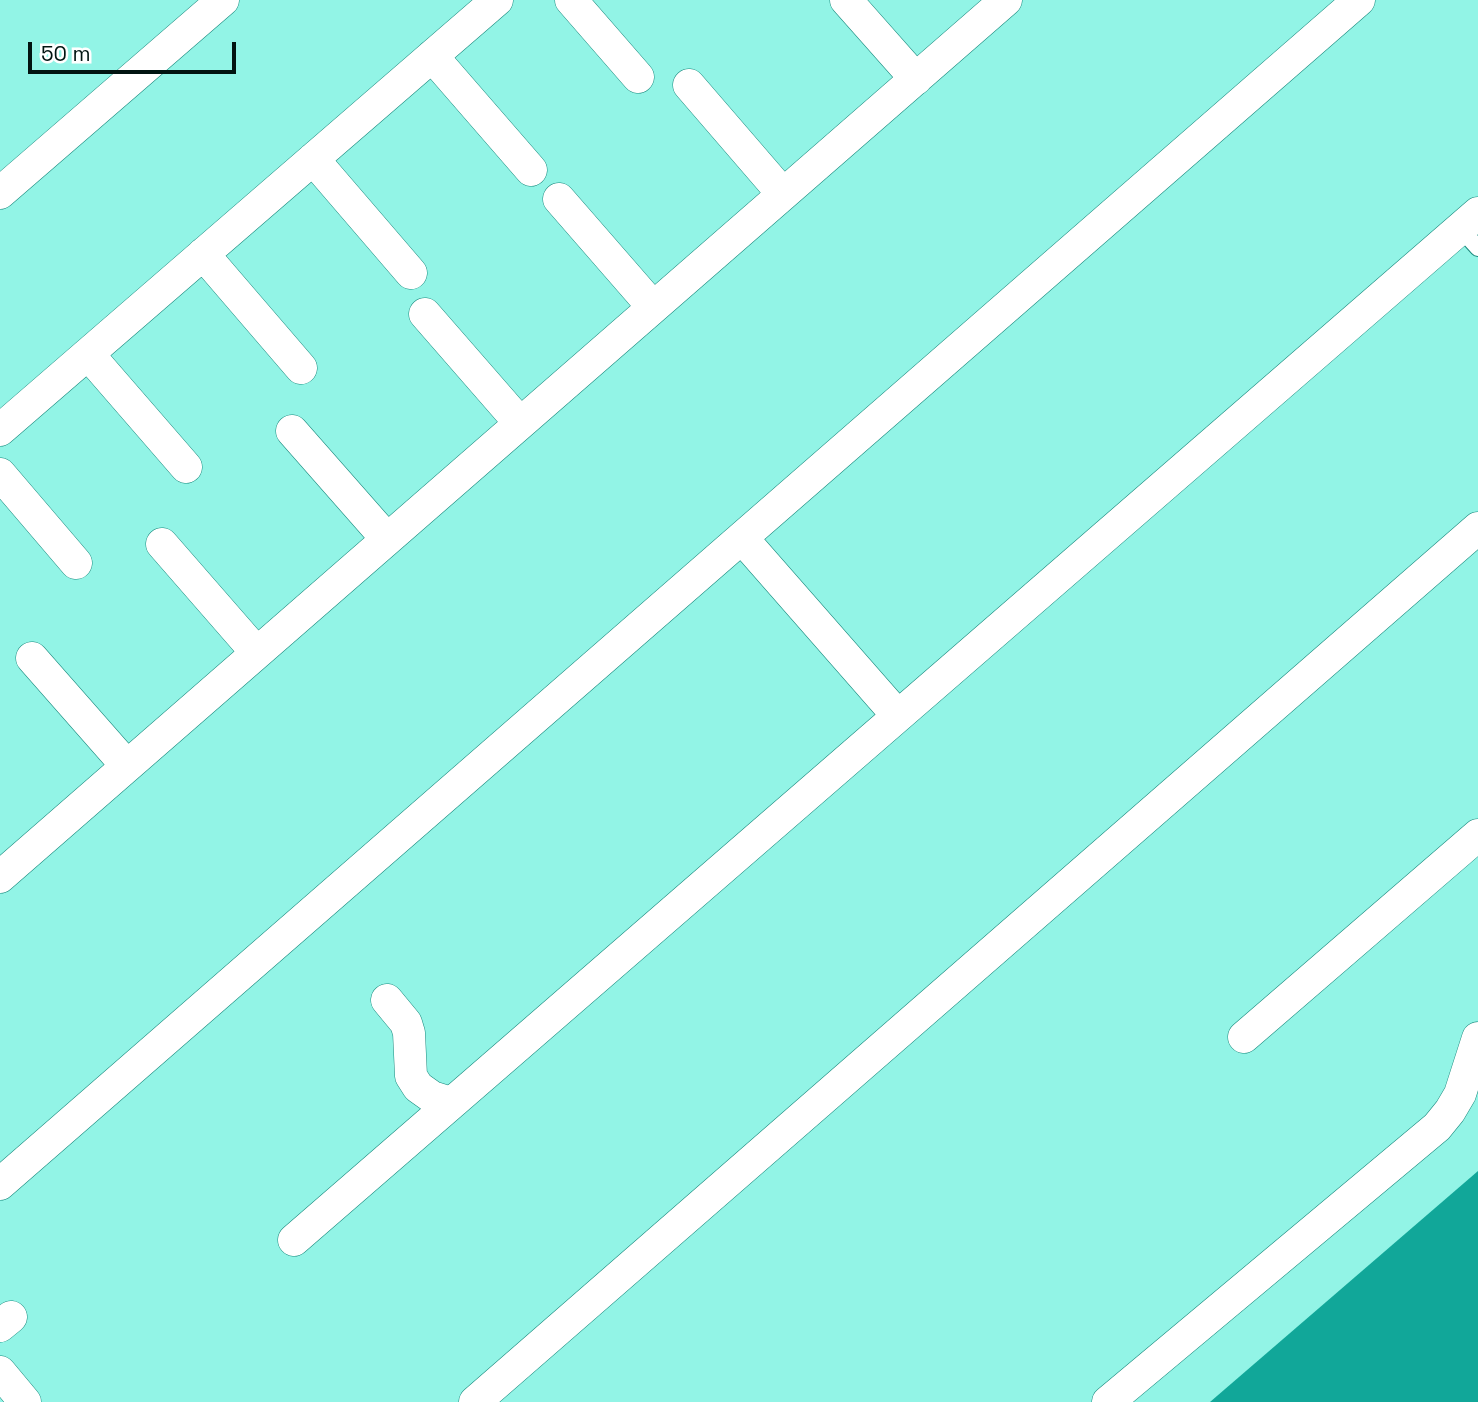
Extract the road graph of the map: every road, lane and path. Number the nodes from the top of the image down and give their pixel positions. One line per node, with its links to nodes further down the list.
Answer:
1 (223, 0): 13 (street)
2 (497, 0): 7 (street)
3 (571, 0): 8 (street)
4 (846, 0): 9 (street)
5 (1006, 0): 9 (street)
6 (1359, 0): 29 (street)
7 (432, 56): 11 (street); 12 (street)
8 (638, 77)
9 (916, 79): 14 (street)
10 (689, 85): 14 (street)
11 (313, 159): 17 (street); 18 (street)
12 (531, 170)
13 (0, 193)
14 (783, 194): 19 (street)
15 (559, 199): 19 (street)
16 (1472, 229): 35 (street)
17 (203, 254): 21 (street); 22 (street)
18 (411, 273)
19 (653, 307): 23 (street)
20 (425, 314): 23 (street)
21 (88, 354): 24 (street); 26 (street)
22 (301, 368)
23 (520, 423): 30 (street)
24 (0, 430)
25 (292, 430): 30 (street)
26 (186, 467)
27 (0, 474): 32 (street)
28 (1478, 528): 47 (street)
29 (742, 538): 35 (street); 43 (street)
30 (387, 539): 33 (street)
31 (162, 544): 33 (street)
32 (76, 563)
33 (257, 653): 36 (street)
34 (32, 658): 36 (street)
35 (898, 716): 42 (street)
36 (127, 766): 38 (street)
37 (1478, 835): 40 (street)
38 (0, 877)
39 (387, 1000): 42 (street)
40 (1244, 1037)
41 (1478, 1038): 48 (street)
42 (451, 1103): 44 (street)
43 (0, 1184)
44 (294, 1240)
45 (0, 1373): 46 (street)
46 (25, 1402)
47 (475, 1402)
48 (1108, 1402)

